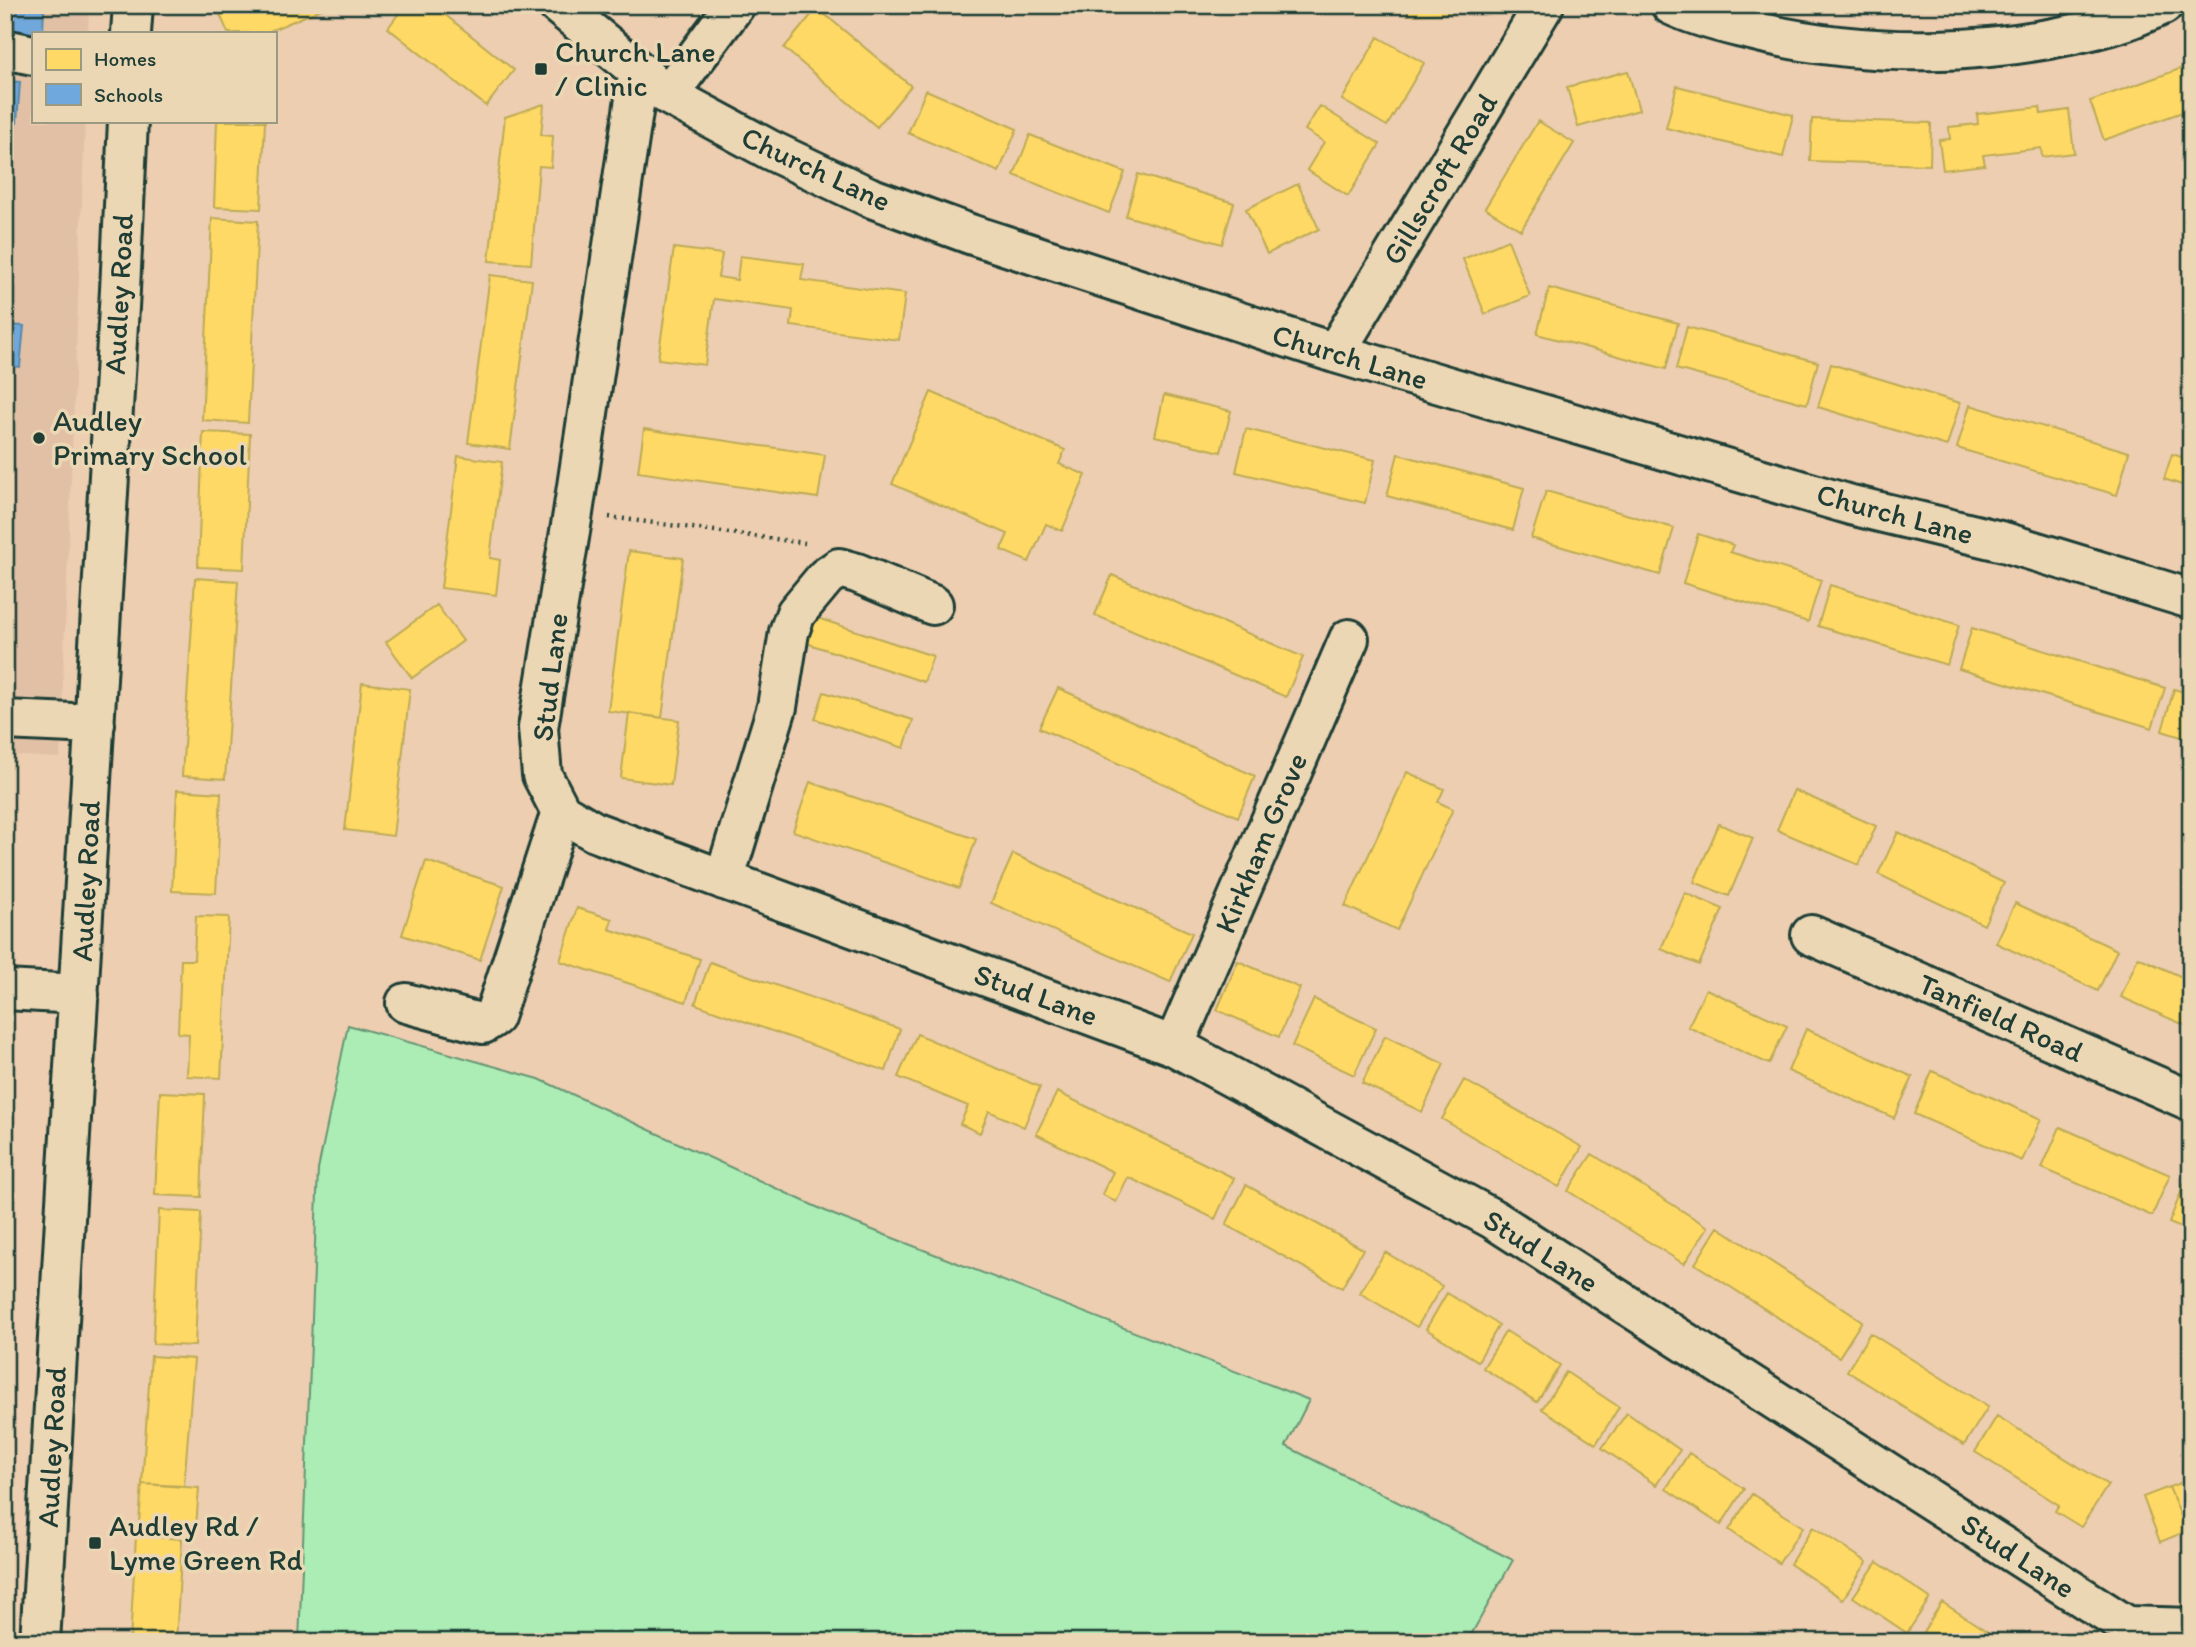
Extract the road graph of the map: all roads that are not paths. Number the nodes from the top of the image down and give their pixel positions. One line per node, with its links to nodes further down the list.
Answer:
1 (132, 5): 7 (street)
2 (558, 5): 10 (street, Church Lane)
3 (735, 5): 10 (street)
4 (1545, 5): 12 (street, Gillscroft Road)
5 (1671, 5): 6 (street)
6 (2163, 5)
7 (131, 32)
8 (5, 49): 9 (street)
9 (32, 55)
10 (654, 84): 12 (street, Church Lane); 18 (street, Stud Lane)
11 (128, 122): 17 (street, Audley Road)
12 (1335, 353): 13 (street, Church Lane)
13 (2191, 599)
14 (933, 606): 19 (street)
15 (1349, 639): 24 (street, Kirkham Grove)
16 (5, 720): 17 (street)
17 (94, 724): 22 (street, Audley Road)
18 (561, 812): 19 (street, Stud Lane); 23 (street)
19 (724, 880): 24 (street, Stud Lane)
20 (1811, 935): 25 (street, Tanfield Road)
21 (5, 990): 22 (street)
22 (79, 994): 28 (street, Audley Road)
23 (406, 1003)
24 (1174, 1046): 27 (street, Stud Lane)
25 (2191, 1101)
26 (2191, 1628): 27 (street, Stud Lane)
27 (2134, 1634)
28 (40, 1642)

